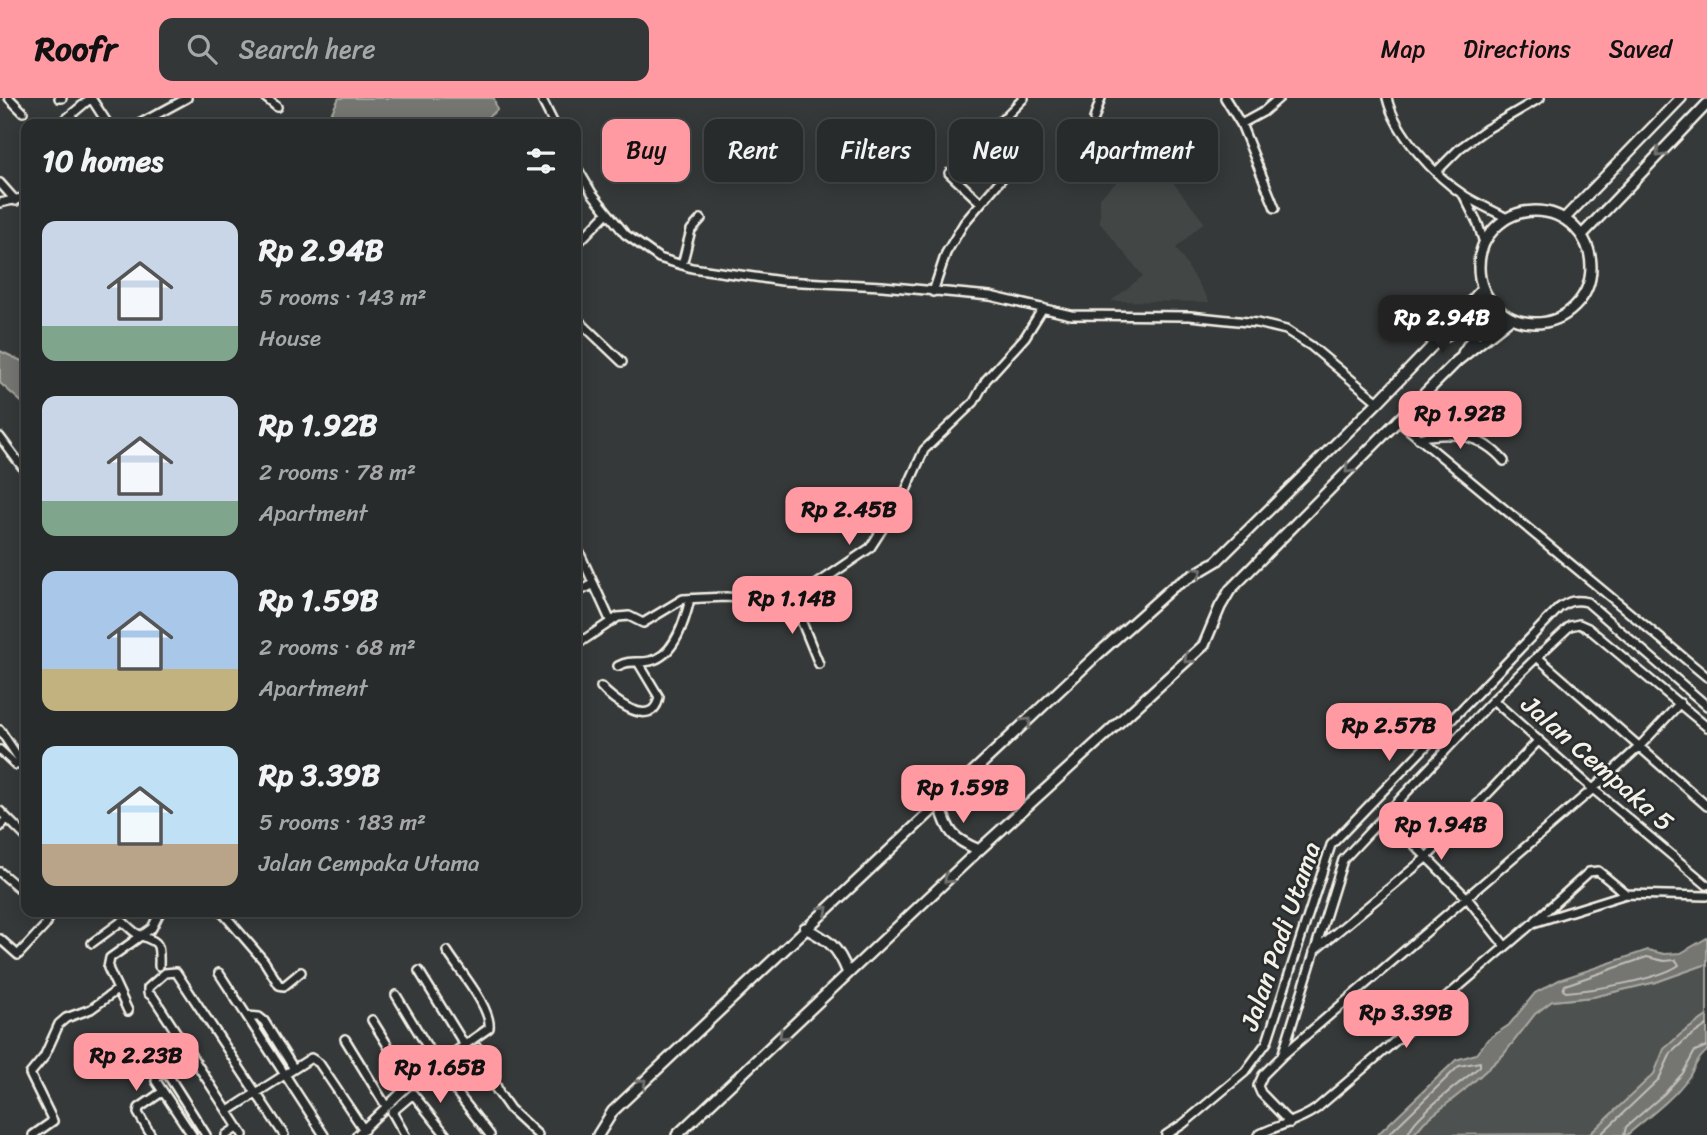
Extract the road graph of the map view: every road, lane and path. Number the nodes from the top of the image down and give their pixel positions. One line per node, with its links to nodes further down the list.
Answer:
1 (9, 98): 15 (street)
2 (91, 98): 16 (street); 17 (street)
3 (187, 98): 18 (street)
4 (267, 98): 14 (street)
5 (541, 98): 19 (street)
6 (1024, 98): 30 (street)
7 (1101, 98): 20 (street)
8 (1225, 98): 21 (street)
9 (1279, 98): 21 (street)
10 (1387, 98): 22 (street)
11 (1540, 98): 22 (street)
12 (1681, 98): 35 (street)
13 (1707, 104): 36 (street, one-way to 36)
14 (277, 107)
15 (23, 112)
16 (66, 119)
17 (105, 119)
18 (148, 119)
19 (552, 119)
20 (1094, 119)
21 (1241, 124): 31 (street)
22 (1437, 171): 26 (street)
23 (581, 174): 32 (street)
24 (959, 182): 30 (street)
25 (0, 183): 28 (street)
26 (1464, 195): 33 (street); 38 (street)
27 (21, 199): 28 (street)
28 (16, 201): 29 (street)
29 (0, 203)
30 (981, 203): 41 (street)
31 (1275, 208)
32 (607, 213): 37 (street); 39 (street)
33 (1505, 217): 35 (street); 38 (street)
34 (701, 219): 39 (street)
35 (1564, 219): 36 (street)
36 (1581, 235): 43 (street)
37 (581, 240)
38 (1483, 240): 40 (street)
39 (682, 265): 41 (street)
40 (1483, 288): 43 (street); 45 (street)
41 (933, 292): 42 (street)
42 (1043, 308): 48 (street); 57 (street)
43 (1511, 318): 46 (street)
44 (581, 323): 47 (street)
45 (1437, 341): 46 (street); 48 (street)
46 (1457, 361): 49 (street)
47 (622, 362)
48 (1378, 402): 78 (street, one-way to 48)
49 (1397, 420): 51 (street); 85 (street, one-way to 85)
50 (0, 437): 53 (street)
51 (1418, 438): 52 (street); 65 (street)
52 (1504, 461)
53 (21, 465)
54 (581, 556): 55 (street)
55 (594, 584): 56 (street); 59 (street)
56 (581, 590)
57 (792, 598): 58 (street); 63 (street)
58 (690, 599): 59 (street); 62 (street)
59 (611, 622): 60 (street)
60 (581, 642)
61 (1537, 657): 67 (street); 68 (street); 73 (street)
62 (638, 662): 64 (street); 66 (street)
63 (819, 664)
64 (618, 666)
65 (1707, 677)
66 (601, 687)
67 (1493, 699): 72 (street, Jalan Cempaka 5); 81 (street)
68 (1680, 703): 70 (street); 73 (street)
69 (1707, 706): 142 (street, Jalan Padi Utama)
70 (1707, 727)
71 (0, 730): 75 (street)
72 (1539, 740): 77 (street, Jalan Cempaka 5); 86 (street)
73 (1639, 747): 77 (street); 79 (street)
74 (0, 750): 76 (street)
75 (21, 762)
76 (21, 764)
77 (1593, 789): 88 (street, Jalan Cempaka 5); 92 (street)
78 (940, 805): 85 (street); 97 (street, one-way to 78)
79 (1707, 806)
80 (0, 811): 82 (street)
81 (1387, 817): 86 (street); 103 (street)
82 (7, 818): 83 (street); 84 (street)
83 (0, 827)
84 (21, 832)
85 (979, 850): 108 (street, one-way to 108)
86 (1427, 857): 92 (street); 103 (street)
87 (2, 876): 89 (street)
88 (1707, 885)
89 (21, 890)
90 (1626, 894): 91 (street); 96 (street); 96 (street)
91 (1707, 896)
92 (1467, 898): 101 (street); 116 (street)
93 (45, 917): 99 (street)
94 (158, 917): 98 (street)
95 (226, 917): 107 (street)
96 (1533, 923): 101 (street)
97 (805, 928): 108 (street); 140 (street, one-way to 97)
98 (142, 935): 100 (street); 104 (street); 109 (street)
99 (0, 939)
100 (92, 943)
101 (1505, 946): 125 (street)
102 (447, 951): 115 (street)
103 (1313, 952): 116 (street)
104 (159, 966)
105 (419, 971): 115 (street)
106 (219, 972): 112 (street)
107 (301, 972)
108 (848, 973): 141 (street, one-way to 141)
109 (117, 990): 111 (street); 129 (street)
110 (396, 995): 117 (street)
111 (128, 1011)
112 (247, 1016): 118 (street); 119 (street)
113 (372, 1020): 120 (street)
114 (345, 1039): 123 (street)
115 (464, 1044): 117 (street)
116 (1282, 1056): 125 (street)
117 (437, 1063): 120 (street)
118 (294, 1069): 119 (street); 127 (street)
119 (285, 1074): 122 (street); 136 (street)
120 (411, 1083): 123 (street)
121 (162, 1092): 130 (street); 131 (street); 132 (street)
122 (256, 1094): 124 (street); 124 (street); 135 (street)
123 (389, 1109): 127 (street); 137 (street); 138 (street)
124 (228, 1111): 126 (street)
125 (1290, 1123): 143 (street)
126 (238, 1127): 133 (street); 134 (street)
127 (360, 1132)
128 (484, 1133): 139 (street)
129 (33, 1135)
130 (151, 1135)
131 (192, 1135)
132 (206, 1135)
133 (226, 1135)
134 (243, 1135)
135 (284, 1135)
136 (324, 1135)
137 (405, 1135)
138 (446, 1135)
139 (538, 1135)
140 (598, 1135)
141 (677, 1135)
142 (1166, 1135)
143 (1258, 1135)

